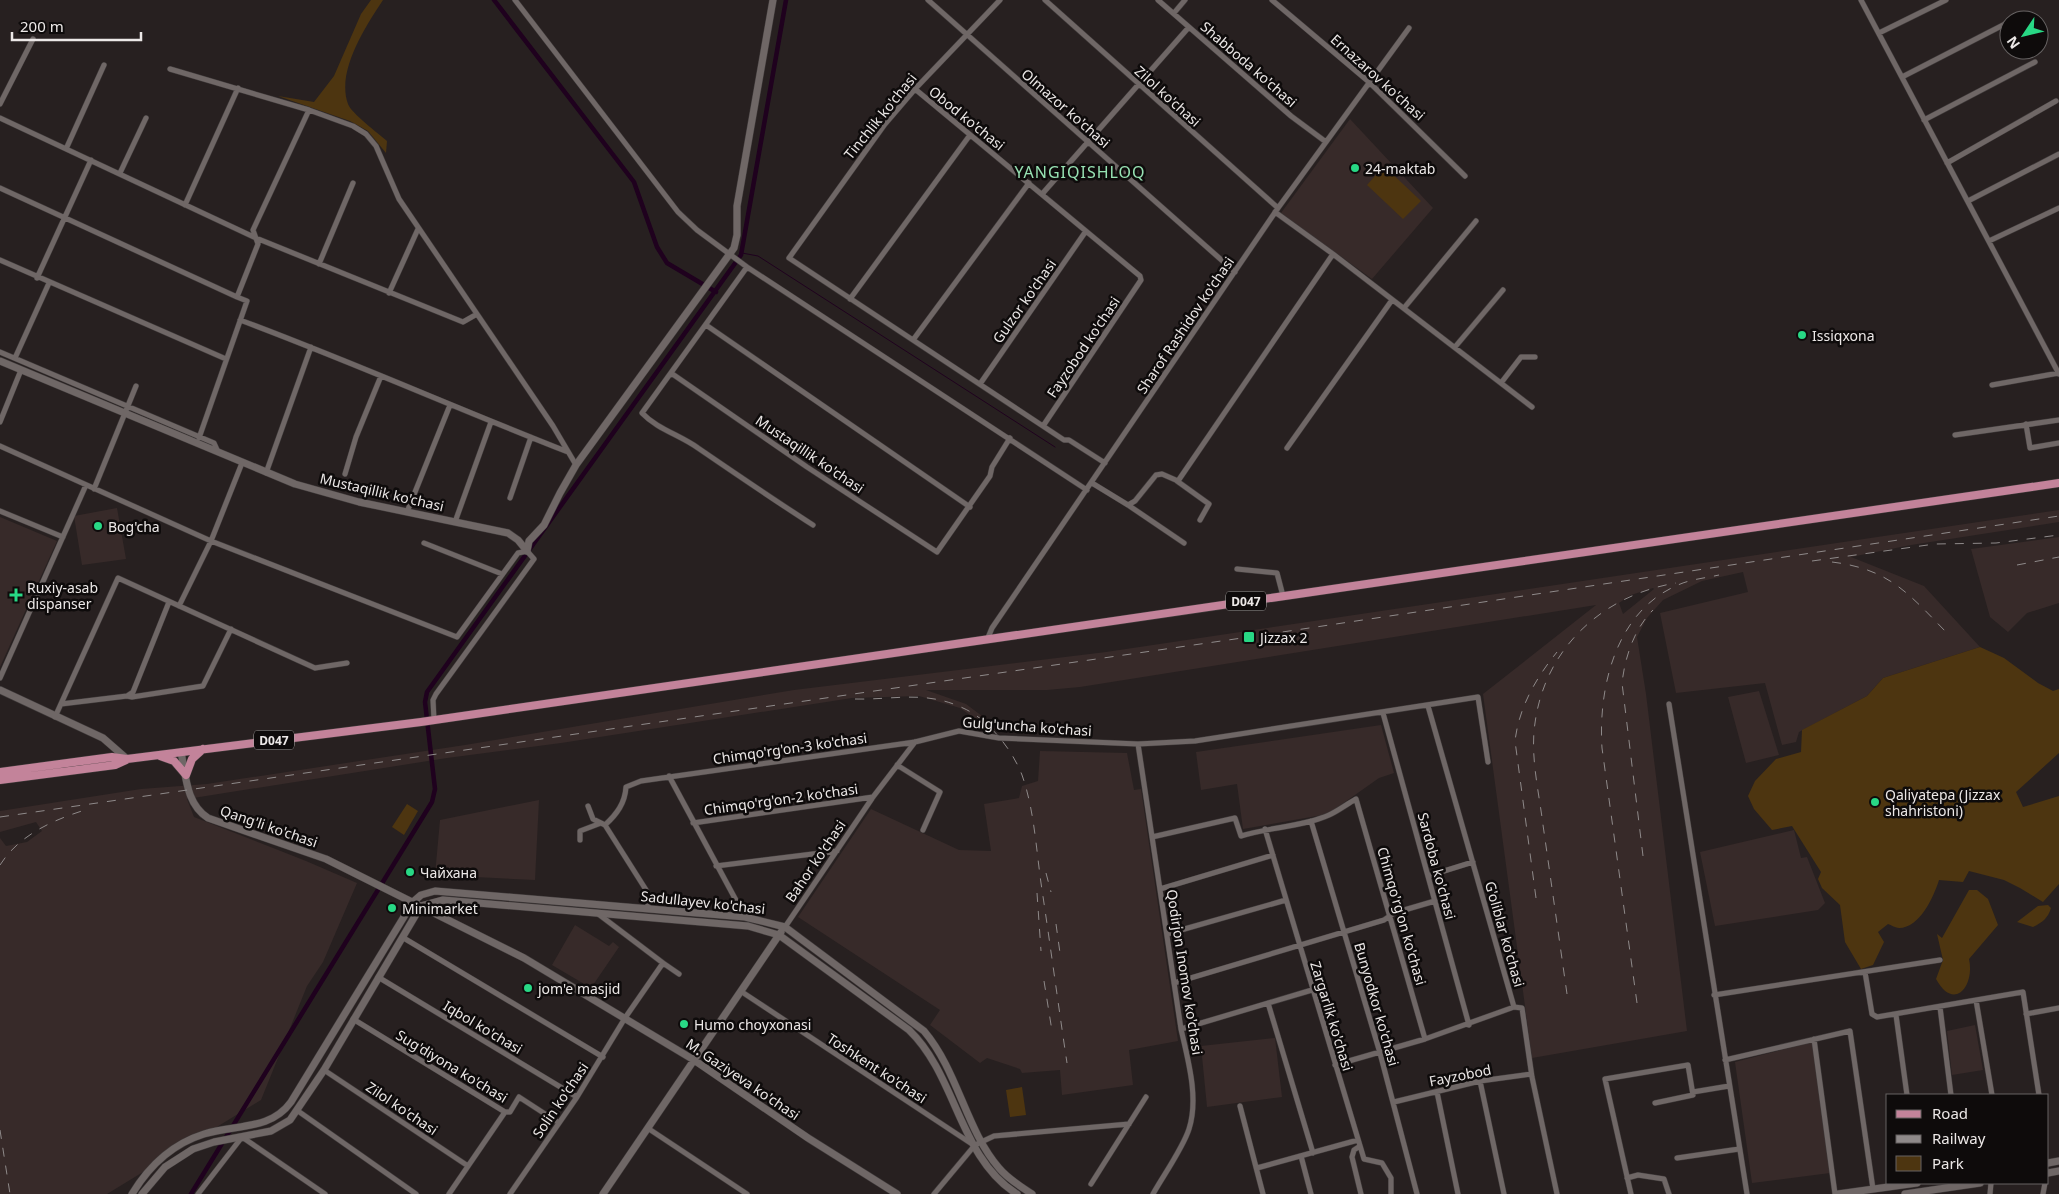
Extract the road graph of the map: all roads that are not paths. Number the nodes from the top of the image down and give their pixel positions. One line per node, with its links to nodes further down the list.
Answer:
1 (515, 0): 55 (street)
2 (773, 0): 55 (main road)
3 (928, 0): 16 (street, Olmazor ko'chasi)
4 (1000, 0): 16 (street, Tinchlik ko'chasi)
5 (1045, 0): 23 (street, Zilol ko'chasi)
6 (1158, 0): 11 (street, Shabboda ko'chasi)
7 (1185, 0): 11 (street)
8 (1272, 0): 22 (street, Ernazarov ko'chasi)
9 (1861, 0): 15 (street)
10 (1946, 0): 15 (street)
11 (1174, 13): 12 (street, Shabboda ko'chasi)
12 (1189, 27): 23 (street); 34 (street, Shabboda ko'chasi)
13 (1999, 27): 21 (street)
14 (1409, 28): 22 (street, Sharof Rashidov ko'chasi)
15 (1879, 33): 21 (street)
16 (968, 34): 25 (street, Tinchlik ko'chasi); 33 (street, Olmazor ko'chasi)
17 (33, 40): 27 (street)
18 (2034, 62): 31 (street)
19 (104, 65): 35 (street)
20 (170, 69): 24 (street)
21 (1902, 77): 31 (street)
22 (1370, 82): 34 (street, Sharof Rashidov ko'chasi); 40 (street, Ernazarov ko'chasi)
23 (1139, 85): 33 (street); 48 (street, Zilol ko'chasi)
24 (238, 88): 28 (street); 46 (street)
25 (915, 89): 32 (street, Obod ko'chasi); 67 (street, Tinchlik ko'chasi)
26 (2056, 101): 38 (street)
27 (0, 104)
28 (309, 110): 51 (street); 53 (street)
29 (0, 118): 35 (street)
30 (146, 118): 39 (street)
31 (1924, 120): 38 (street)
32 (970, 135): 42 (street, Obod ko'chasi); 67 (street)
33 (1087, 142): 44 (street); 60 (street, Olmazor ko'chasi)
34 (1326, 142): 48 (street, Sharof Rashidov ko'chasi)
35 (66, 148): 37 (street)
36 (2059, 154): 45 (street)
37 (92, 160): 39 (street); 49 (street)
38 (1947, 163): 45 (street)
39 (120, 173): 46 (street)
40 (1465, 176)
41 (354, 183): 58 (street)
42 (1029, 183): 44 (street, Obod ko'chasi); 73 (street)
43 (0, 188): 49 (street)
44 (1042, 193): 52 (street, Obod ko'chasi)
45 (1968, 201): 54 (street)
46 (185, 206): 53 (street)
47 (2059, 208): 54 (street)
48 (1276, 210): 56 (street, Zilol ko'chasi); 60 (street, Sharof Rashidov ko'chasi)
49 (64, 217): 61 (street); 66 (street)
50 (1476, 221): 69 (street)
51 (418, 229): 65 (street); 70 (street)
52 (1086, 231): 62 (street, Obod ko'chasi); 86 (street, Gulzor ko'chasi)
53 (256, 238): 58 (street); 66 (street)
54 (1989, 241): 83 (street)
55 (730, 253): 59 (street); 109 (main road)
56 (1333, 254): 68 (street, Zilol ko'chasi); 112 (street)
57 (0, 260): 61 (street)
58 (318, 264): 65 (street)
59 (747, 267): 72 (street); 101 (street)
60 (1235, 272): 108 (street, Sharof Rashidov ko'chasi)
61 (37, 278): 63 (street)
62 (1141, 280): 97 (street, Fayzobod ko'chasi)
63 (49, 283): 77 (street); 79 (street)
64 (1502, 290): 75 (street)
65 (389, 293): 70 (street)
66 (236, 297): 71 (street)
67 (850, 299): 73 (street)
68 (1392, 300): 69 (street, Zilol ko'chasi); 104 (street)
69 (1404, 308): 75 (street, Zilol ko'chasi)
70 (477, 314): 106 (street)
71 (240, 320): 74 (street); 79 (street)
72 (706, 325): 82 (street); 120 (street)
73 (913, 340): 86 (street)
74 (311, 347): 84 (street); 110 (street)
75 (1454, 347): 85 (street, Zilol ko'chasi)
76 (0, 352): 77 (street, Mustaqillik ko'chasi)
77 (15, 358): 89 (street, Mustaqillik ko'chasi)
78 (1535, 358): 85 (street)
79 (226, 360): 100 (street)
80 (0, 361): 81 (main road, Mustaqillik ko'chasi)
81 (21, 370): 92 (main road, Mustaqillik ko'chasi); 94 (street)
82 (671, 373): 120 (street, Mustaqillik ko'chasi); 125 (street)
83 (2059, 373): 87 (street)
84 (382, 376): 90 (street); 111 (street)
85 (1501, 383): 91 (street, Zilol ko'chasi)
86 (980, 384): 97 (street)
87 (1992, 385)
88 (136, 386): 89 (street)
89 (128, 405): 92 (street); 100 (street, Mustaqillik ko'chasi)
90 (450, 405): 95 (street); 122 (street)
91 (1532, 407)
92 (124, 414): 105 (main road, Mustaqillik ko'chasi); 116 (street)
93 (2059, 420): 96 (street)
94 (0, 422)
95 (491, 422): 99 (street); 124 (street)
96 (2026, 424): 98 (street); 102 (street)
97 (1043, 426): 108 (street)
98 (1956, 435)
99 (531, 437): 106 (street); 118 (street)
100 (199, 438): 105 (street, Mustaqillik ko'chasi)
101 (1010, 438): 117 (street); 120 (street)
102 (2059, 443)
103 (0, 446): 115 (street)
104 (1287, 448)
105 (218, 452): 107 (main road, Mustaqillik ko'chasi)
106 (568, 452): 109 (street)
107 (242, 463): 110 (main road, Mustaqillik ko'chasi); 127 (street)
108 (1105, 463): 113 (street, Sharof Rashidov ko'chasi)
109 (576, 465): 130 (main road)
110 (266, 473): 122 (main road, Mustaqillik ko'chasi)
111 (345, 474)
112 (1177, 481): 119 (street); 123 (street)
113 (1092, 483): 117 (street, Sharof Rashidov ko'chasi); 119 (street)
114 (2059, 483): 133 (main road, D047)
115 (86, 485): 116 (street); 126 (street)
116 (94, 489): 127 (street)
117 (1087, 490): 137 (street, Sharof Rashidov ko'chasi)
118 (510, 498)
119 (1128, 505): 129 (street)
120 (970, 507)
121 (0, 511): 126 (street)
122 (407, 512): 124 (main road, Mustaqillik ko'chasi)
123 (1200, 520)
124 (455, 522): 130 (main road, Mustaqillik ko'chasi)
125 (813, 525)
126 (63, 537): 139 (street)
127 (211, 541): 132 (street); 135 (street)
128 (424, 542): 132 (street)
129 (1184, 543)
130 (527, 551): 132 (street); 147 (street, Mustaqillik ko'chasi)
131 (1237, 569): 133 (street)
132 (502, 574)
133 (1283, 596): 137 (main road, D047)
134 (170, 602): 135 (street); 141 (street); 142 (street)
135 (179, 606): 136 (street)
136 (231, 629): 138 (street); 141 (street)
137 (987, 640): 147 (main road, D047)
138 (347, 663)
139 (0, 678)
140 (0, 690): 146 (main road)
141 (127, 696): 142 (street)
142 (61, 704): 146 (street)
143 (1669, 704): 198 (street)
144 (1428, 706): 145 (street, Gulg'uncha ko'chasi); 154 (street, Gulg'uncha ko'chasi); 171 (street, G'oliblar ko'chasi)
145 (1383, 713): 149 (street, Gulg'uncha ko'chasi); 173 (street, Sardoba ko'chasi)
146 (55, 717): 153 (main road)
147 (434, 720): 150 (main road, D047)
148 (915, 742): 149 (street, Gulg'uncha ko'chasi); 155 (street, Bahor ko'chasi); 158 (street, Chimqo'rg'on-3 ko'chasi)
149 (1138, 744): 167 (street, Qodirjon Inomov ko'chasi)
150 (204, 749): 151 (main road, D047); 157 (main road)
151 (181, 752): 152 (main road, D047); 157 (main road, Qang'li ko'chasi)
152 (156, 755): 153 (main road, D047); 157 (main road)
153 (127, 759): 156 (main road, D047); 159 (main road, D047)
154 (1488, 762)
155 (897, 766): 160 (street, Bahor ko'chasi); 166 (street)
156 (0, 772)
157 (186, 775): 175 (main road, Qang'li ko'chasi)
158 (669, 776): 163 (street); 164 (street, Chimqo'rg'on-3 ko'chasi)
159 (0, 780)
160 (873, 798): 163 (street, Chimqo'rg'on-2 ko'chasi); 169 (street, Bahor ko'chasi)
161 (588, 806): 164 (street)
162 (1312, 821): 165 (street); 183 (street, Chimqo'rg'on ko'chasi); 185 (street, Bunyodkor ko'chasi)
163 (693, 823): 172 (street)
164 (603, 824): 168 (street); 180 (street)
165 (1265, 829): 167 (street); 170 (street, Zargarlik ko'chasi)
166 (923, 830)
167 (1152, 837): 174 (street, Qodirjon Inomov ko'chasi)
168 (580, 840)
169 (837, 851): 172 (street); 184 (street, Bahor ko'chasi)
170 (1272, 855): 174 (street); 176 (street, Zargarlik ko'chasi)
171 (1473, 862): 173 (street); 201 (street, G'oliblar ko'chasi)
172 (716, 866): 182 (street)
173 (1428, 876): 177 (street, Sardoba ko'chasi)
174 (1160, 889): 186 (street, Qodirjon Inomov ko'chasi)
175 (388, 890): 178 (main road, M. Gaziyeva ko'chasi)
176 (1286, 900): 186 (street); 189 (street, Zargarlik ko'chasi)
177 (1435, 901): 183 (street); 208 (street, Sardoba ko'chasi)
178 (413, 902): 179 (main road, M. Gaziyeva ko'chasi); 180 (main road, Sadullayev ko'chasi); 253 (main road)
179 (420, 906): 181 (main road); 188 (main road); 206 (main road, M. Gaziyeva ko'chasi)
180 (648, 909): 182 (main road, Sadullayev ko'chasi)
181 (597, 913): 187 (main road); 191 (street)
182 (744, 917): 184 (main road, Sadullayev ko'chasi)
183 (1390, 917): 185 (street); 211 (street, Chimqo'rg'on ko'chasi)
184 (785, 927): 187 (main road, Bahor ko'chasi); 238 (main road, Sadullayev ko'chasi)
185 (1345, 932): 189 (street); 212 (street, Bunyodkor ko'chasi)
186 (1167, 934): 195 (street, Qodirjon Inomov ko'chasi)
187 (779, 935): 197 (main road, Bahor ko'chasi); 240 (main road)
188 (402, 937): 194 (main road); 213 (street)
189 (1299, 946): 195 (street); 196 (street, Zargarlik ko'chasi)
190 (1940, 960): 192 (street)
191 (663, 963): 193 (street); 206 (street, Solin ko'chasi)
192 (1865, 972): 198 (street); 205 (street)
193 (679, 974)
194 (378, 976): 207 (main road); 227 (street, Iqbol ko'chasi)
195 (1174, 983): 209 (street, Qodirjon Inomov ko'chasi)
196 (1312, 990): 200 (street); 216 (street, Zargarlik ko'chasi)
197 (742, 992): 214 (main road, Bahor ko'chasi); 240 (street, Toshkent ko'chasi)
198 (1714, 995): 215 (street)
199 (1976, 1000): 202 (street); 204 (street); 225 (street)
200 (1268, 1004): 209 (street); 242 (street)
201 (1514, 1007): 208 (street); 218 (street, G'oliblar ko'chasi)
202 (1940, 1007): 205 (street); 224 (street)
203 (2059, 1008): 204 (street)
204 (2026, 1014): 226 (street)
205 (1896, 1015): 223 (street)
206 (625, 1018): 213 (street, Solin ko'chasi); 214 (main road, M. Gaziyeva ko'chasi)
207 (353, 1019): 217 (main road); 233 (street, Sug'diyona ko'chasi)
208 (1469, 1025): 211 (street)
209 (1181, 1029): 266 (street, Qodirjon Inomov ko'chasi)
210 (1814, 1039): 215 (street); 251 (street); 278 (street)
211 (1425, 1040): 212 (street)
212 (1380, 1053): 216 (street); 229 (street, Bunyodkor ko'chasi)
213 (603, 1056): 227 (street, Solin ko'chasi)
214 (694, 1060): 236 (main road, Bahor ko'chasi); 262 (main road, M. Gaziyeva ko'chasi)
215 (1725, 1060): 220 (street)
216 (1335, 1065): 239 (street, Zargarlik ko'chasi)
217 (324, 1070): 232 (main road); 245 (street, Zilol ko'chasi)
218 (1531, 1074): 219 (street, Fayzobod); 274 (street, G'oliblar ko'chasi)
219 (1480, 1081): 221 (street, Fayzobod); 273 (street)
220 (1729, 1086): 222 (street); 241 (street)
221 (1436, 1092): 229 (street, Fayzobod); 272 (street)
222 (1693, 1092): 230 (street); 247 (street)
223 (1907, 1094)
224 (1951, 1094)
225 (1992, 1094)
226 (2039, 1094)
227 (577, 1097): 234 (street, Solin ko'chasi)
228 (1146, 1097): 235 (street)
229 (1394, 1102): 271 (street, Bunyodkor ko'chasi)
230 (1655, 1103)
231 (1240, 1106): 246 (street)
232 (298, 1111): 237 (main road); 257 (street)
233 (505, 1112): 234 (street, Sug'diyona ko'chasi); 245 (street)
234 (558, 1122): 259 (street, Solin ko'chasi)
235 (1129, 1124): 238 (street); 248 (street)
236 (648, 1129): 260 (main road, Bahor ko'chasi); 261 (street)
237 (242, 1137): 254 (main road); 255 (street); 256 (street)
238 (982, 1141): 240 (street); 265 (main road, Sadullayev ko'chasi)
239 (1359, 1143): 242 (street); 269 (street); 270 (street, Zargarlik ko'chasi)
240 (975, 1145): 263 (street); 264 (main road)
241 (1739, 1149): 244 (street); 277 (street)
242 (1313, 1153): 243 (street)
243 (1301, 1156): 246 (street); 268 (street)
244 (1677, 1158)
245 (468, 1166): 258 (street)
246 (1257, 1168): 267 (street)
247 (1627, 1178): 275 (street); 276 (street)
248 (1092, 1184)
249 (1910, 1184): 251 (main road)
250 (1974, 1184): 252 (main road)
251 (1873, 1189): 278 (main road)
252 (1920, 1193): 279 (main road)
253 (132, 1194)
254 (142, 1194)
255 (198, 1194)
256 (326, 1194)
257 (416, 1194)
258 (449, 1194)
259 (510, 1194)
260 (603, 1194)
261 (747, 1194)
262 (897, 1194)
263 (934, 1194)
264 (1017, 1194)
265 (1032, 1194)
266 (1153, 1194)
267 (1262, 1194)
268 (1311, 1194)
269 (1361, 1194)
270 (1391, 1194)
271 (1417, 1194)
272 (1458, 1194)
273 (1504, 1194)
274 (1557, 1194)
275 (1631, 1194)
276 (1669, 1194)
277 (1747, 1194)
278 (1836, 1194)
279 (1905, 1194)

